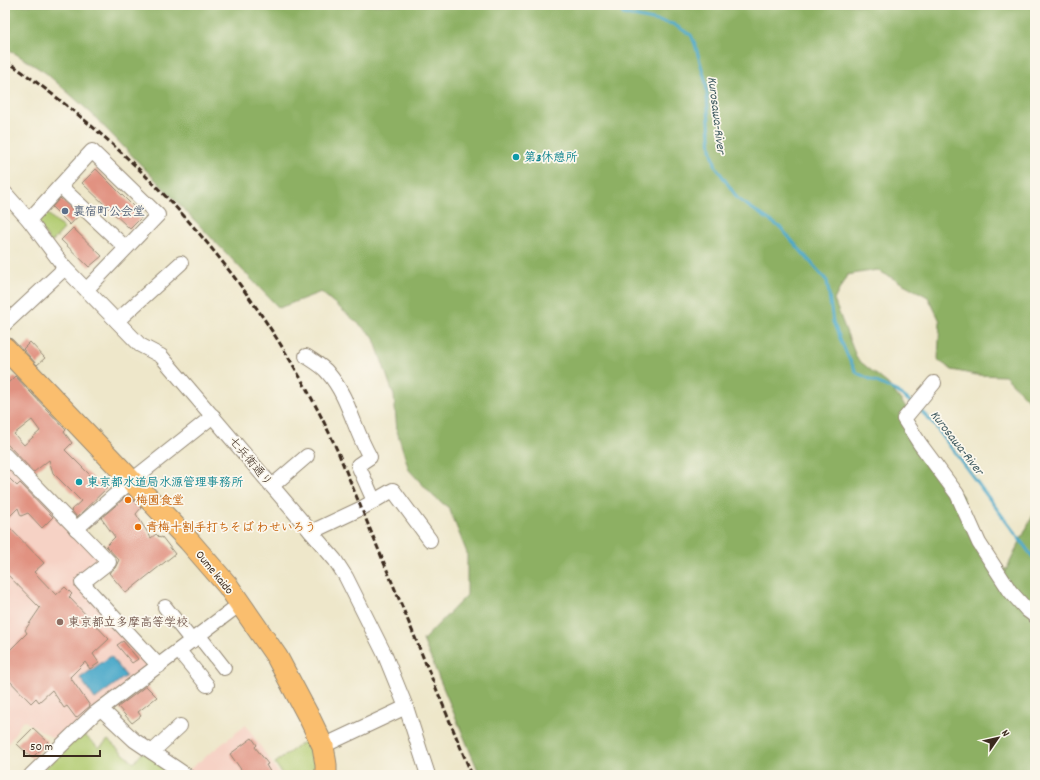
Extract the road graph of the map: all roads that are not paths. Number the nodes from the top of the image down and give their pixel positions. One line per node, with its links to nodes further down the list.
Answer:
1 (60, 186): 3 (street); 4 (street); 4 (street)
2 (5, 193): 3 (street, 七兵衛通り)
3 (29, 220): 6 (street, 七兵衛通り)
4 (126, 248): 7 (street)
5 (181, 263): 8 (street)
6 (65, 268): 7 (street, 七兵衛通り); 9 (street)
7 (87, 289): 8 (street, 七兵衛通り)
8 (117, 321): 13 (street, 七兵衛通り)
9 (5, 324)
10 (5, 348): 16 (highway, Oume kaido)
11 (306, 356): 18 (street)
12 (934, 383): 24 (street)
13 (213, 416): 16 (street); 17 (street, 七兵衛通り)
14 (5, 456): 19 (street)
15 (307, 456): 17 (street)
16 (131, 481): 19 (street); 22 (highway, Oume kaido)
17 (272, 486): 20 (street, 七兵衛通り)
18 (374, 501): 20 (street); 21 (street)
19 (76, 529): 27 (street)
20 (311, 532): 30 (street, 七兵衛通り)
21 (430, 540)
22 (240, 604): 25 (street); 33 (highway, Oume kaido)
23 (165, 607): 25 (street)
24 (1035, 616)
25 (196, 638): 26 (street); 28 (street)
26 (179, 651): 27 (street); 29 (street)
27 (159, 666): 31 (street)
28 (224, 668)
29 (207, 685)
30 (406, 707): 33 (street); 38 (street, 七兵衛通り)
31 (101, 709): 34 (street); 35 (street)
32 (180, 726): 34 (street)
33 (323, 746): 37 (highway, Oume kaido)
34 (152, 752): 36 (street)
35 (31, 775)
36 (186, 775)
37 (326, 775)
38 (428, 775)

